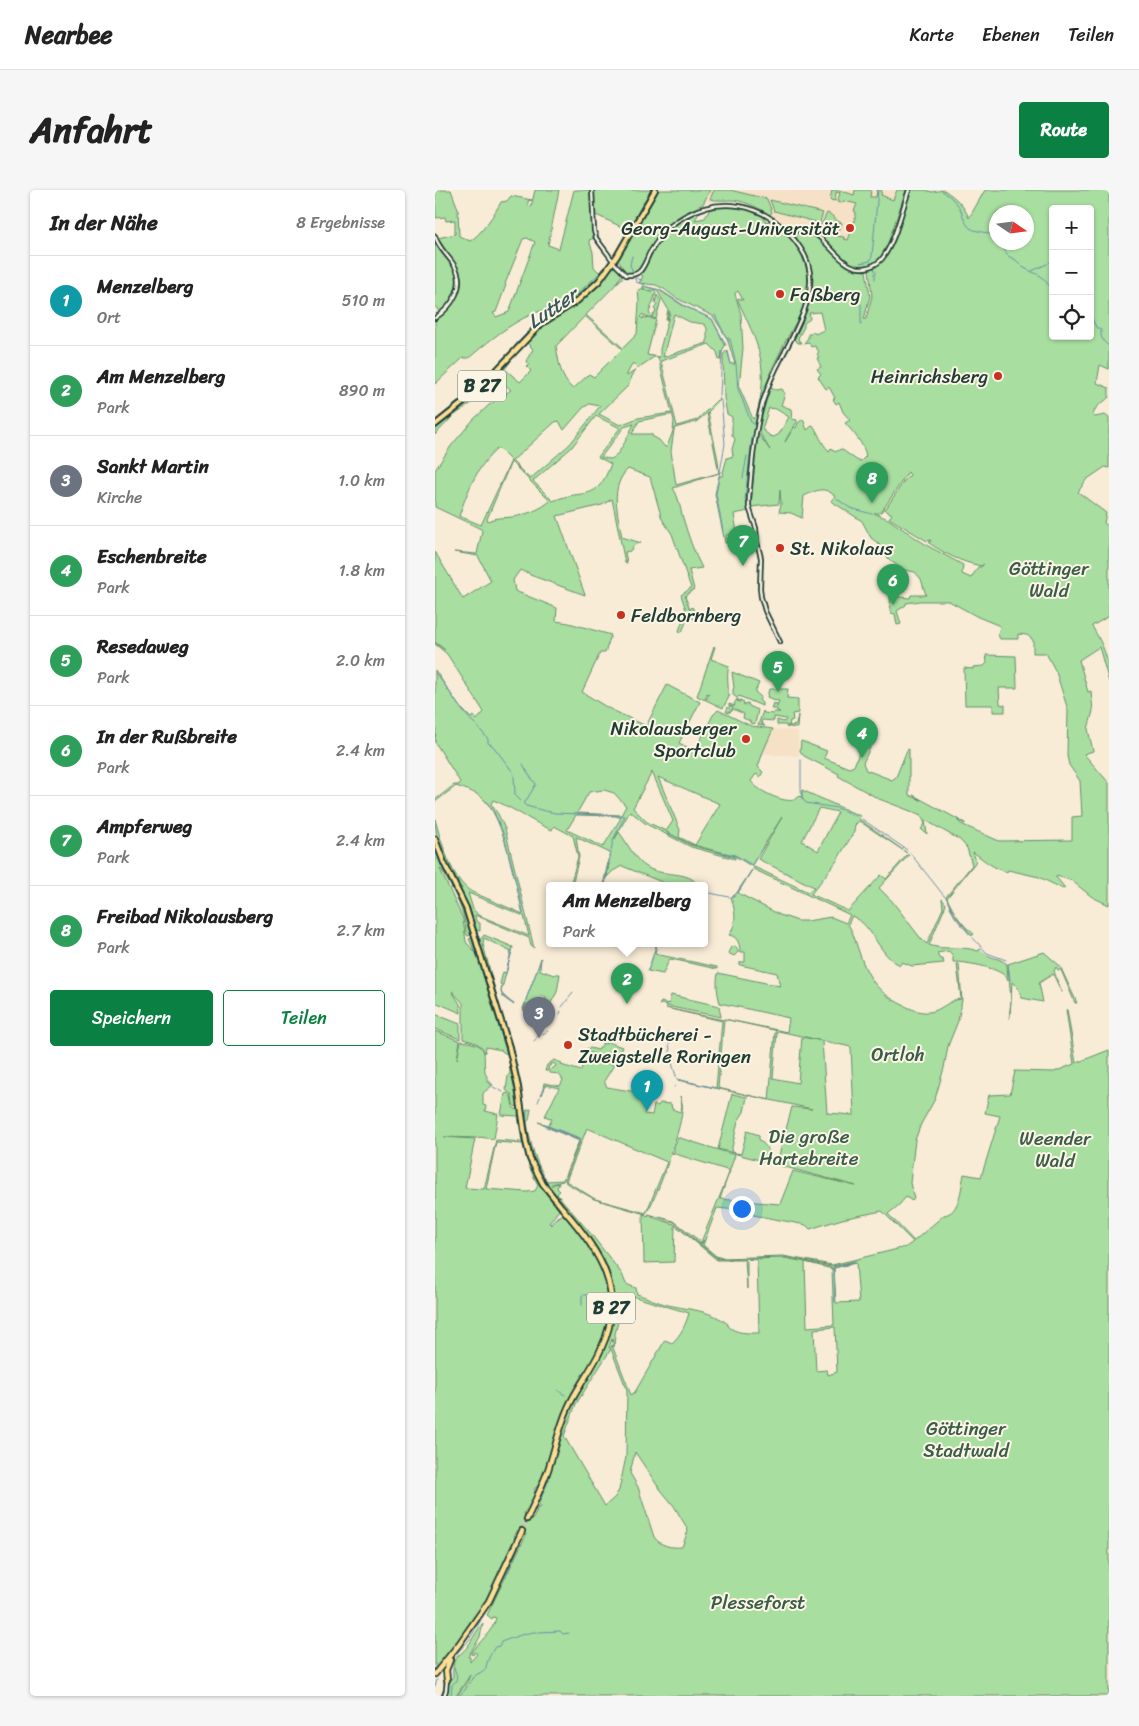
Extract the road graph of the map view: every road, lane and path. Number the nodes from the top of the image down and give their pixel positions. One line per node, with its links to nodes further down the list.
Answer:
1 (592, 190): 6 (street)
2 (655, 190): 6 (main road, B 27)
3 (909, 190): 4 (street)
4 (790, 234): 6 (street); 9 (street)
5 (435, 236): 7 (street)
6 (615, 264): 8 (main road, B 27)
7 (435, 318)
8 (435, 425)
9 (780, 642)
10 (435, 838): 11 (main road, B 27)
11 (563, 1209): 12 (highway, B 27)
12 (527, 1519)
13 (522, 1531): 14 (highway)
14 (453, 1652): 15 (highway); 16 (highway)
15 (435, 1673)
16 (447, 1680): 17 (street)
17 (444, 1696)

